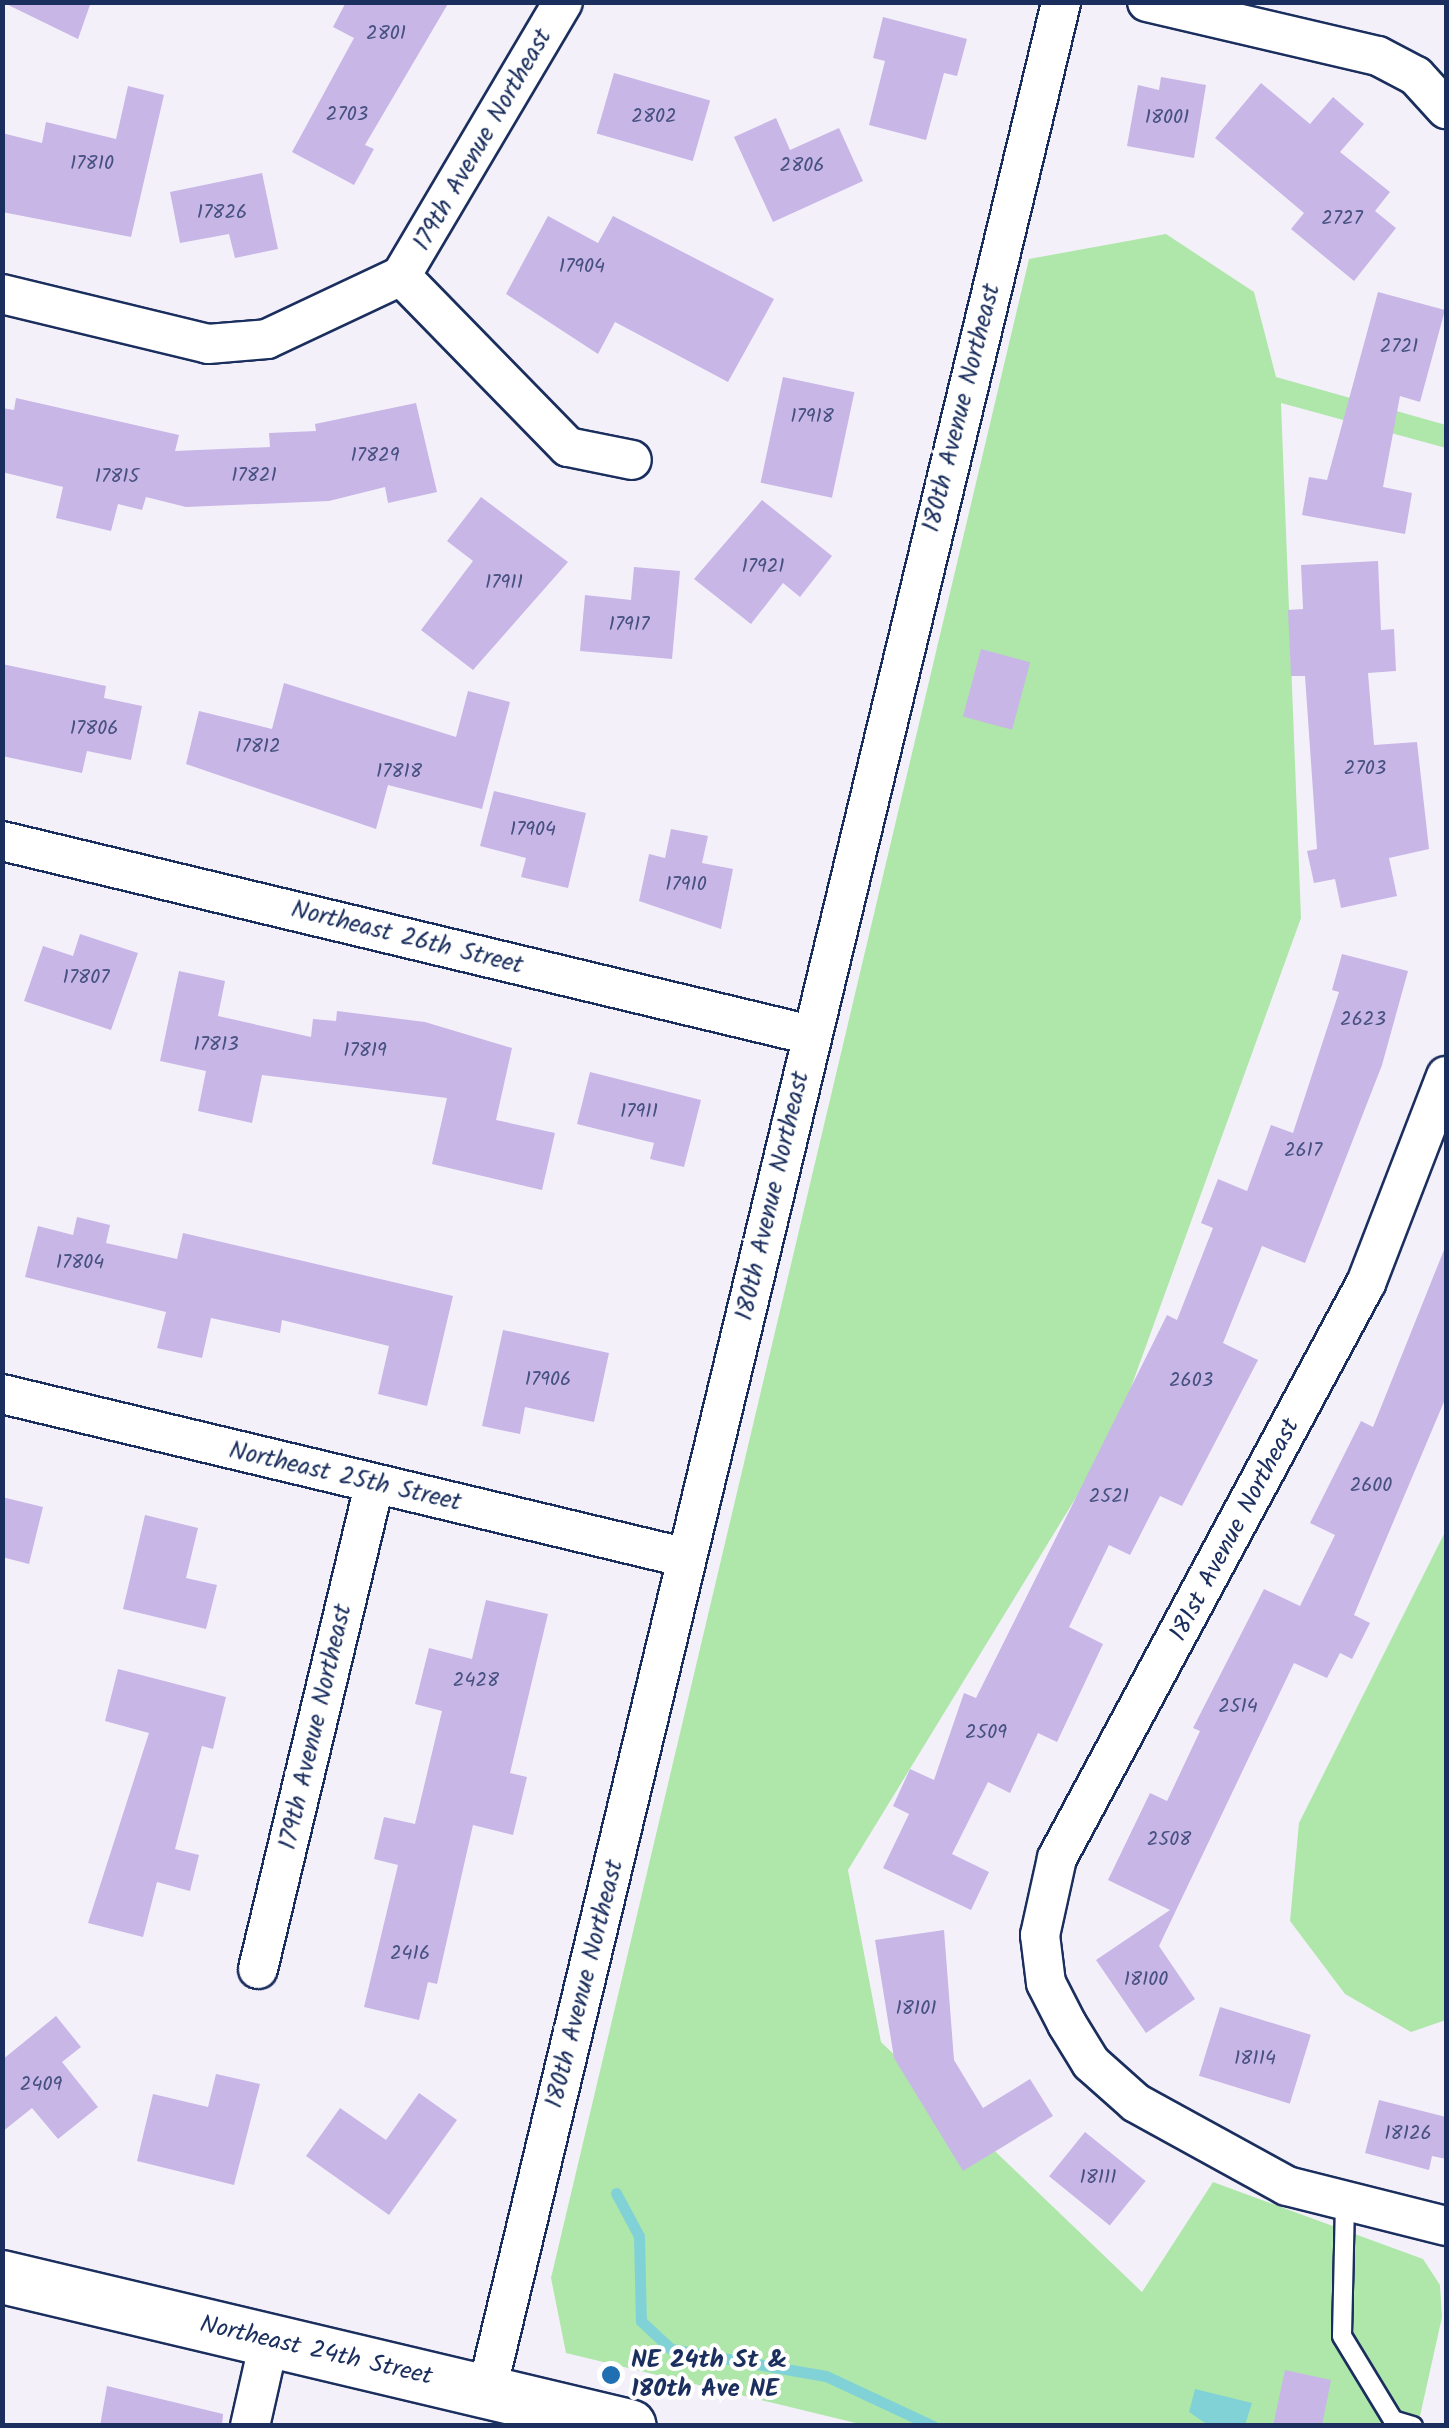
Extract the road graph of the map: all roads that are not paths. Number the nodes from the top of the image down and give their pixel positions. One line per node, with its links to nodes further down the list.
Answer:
1 (563, 2): 5 (street, 179th Avenue Northeast)
2 (1061, 2): 9 (street, 180th Avenue Northeast)
3 (1147, 2): 4 (street)
4 (1446, 109)
5 (401, 276): 6 (street); 7 (street)
6 (2, 294)
7 (632, 460)
8 (2, 841): 9 (street, Northeast 26th Street)
9 (811, 1036): 13 (street, 180th Avenue Northeast)
10 (1446, 1076): 15 (street, 181st Avenue Northeast)
11 (2, 1394): 12 (street, Northeast 25th Street)
12 (374, 1484): 13 (street, Northeast 25th Street); 14 (street, 179th Avenue Northeast)
13 (687, 1558): 19 (street, 180th Avenue Northeast)
14 (258, 1970)
15 (1345, 2203): 16 (street); 22 (lane)
16 (1446, 2226)
17 (2, 2278): 18 (main road, Northeast 24th Street)
18 (269, 2342): 19 (main road, Northeast 24th Street); 20 (street)
19 (488, 2390): 21 (main road, Northeast 24th Street)
20 (250, 2426)
21 (630, 2426)
22 (1414, 2426)

